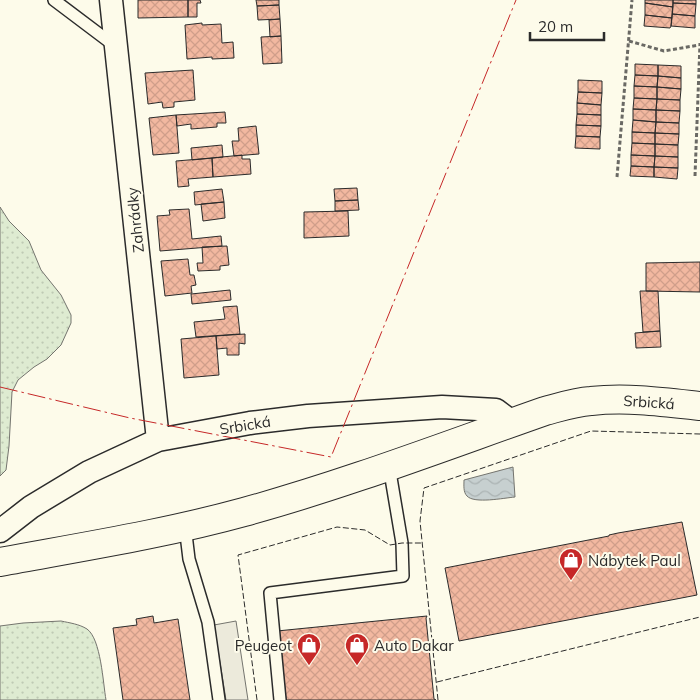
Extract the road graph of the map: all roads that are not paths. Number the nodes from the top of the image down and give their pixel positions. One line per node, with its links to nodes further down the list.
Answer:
1 (54, 0): 3 (lane)
2 (111, 0): 3 (street, Zahrádky)
3 (116, 47): 6 (street, Zahrádky)
4 (700, 406): 5 (street, Srbická)
5 (512, 422): 6 (street, Srbická); 7 (street, Srbická)
6 (158, 440): 9 (street, Srbická)
7 (389, 466): 8 (street, Srbická); 12 (lane)
8 (185, 526): 10 (street, Srbická); 11 (lane)
9 (0, 531)
10 (0, 562)
11 (219, 700)
12 (280, 700)

